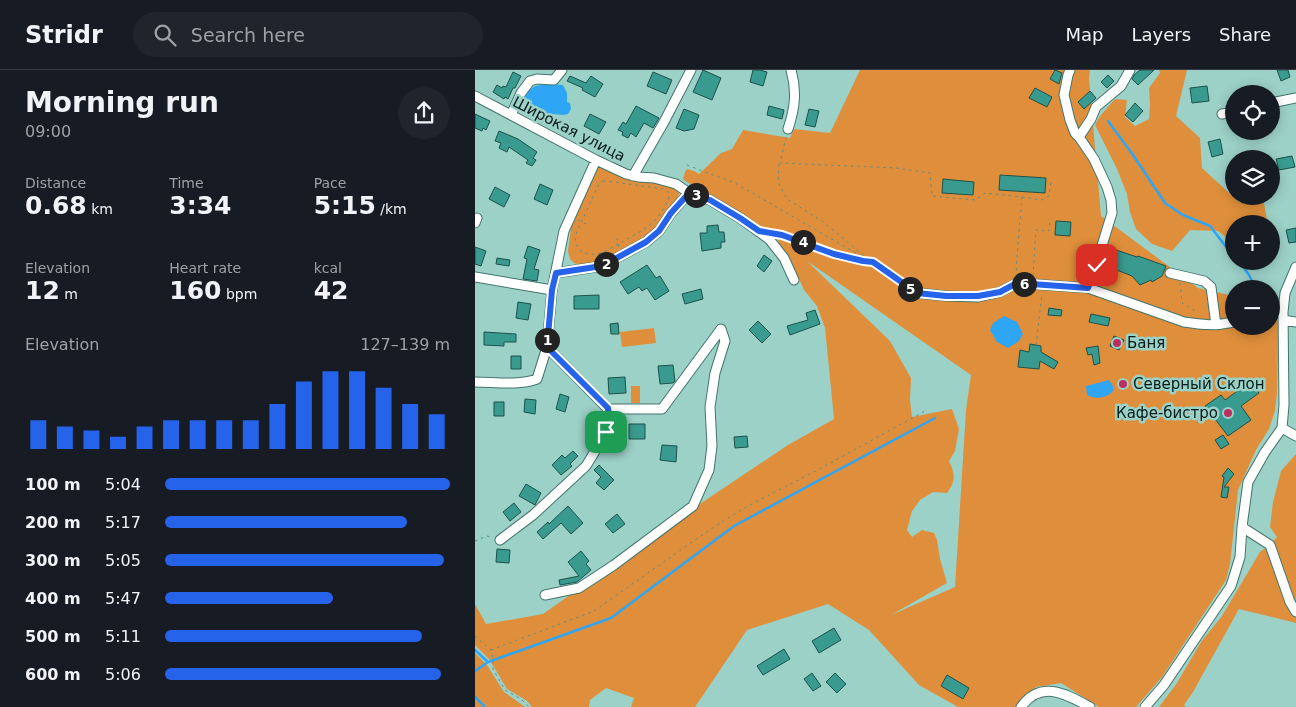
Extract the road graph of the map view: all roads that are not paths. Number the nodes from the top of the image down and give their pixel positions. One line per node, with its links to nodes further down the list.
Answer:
1 (562, 70): 9 (street)
2 (691, 70): 13 (street)
3 (791, 70): 10 (street)
4 (1070, 70): 11 (street)
5 (1130, 70): 11 (street)
6 (475, 96): 9 (street, Широкая улица)
7 (1296, 98): 8 (street)
8 (1280, 101)
9 (511, 115): 12 (street, Широкая улица)
10 (788, 129)
11 (1079, 137): 20 (street)
12 (596, 160): 13 (street, Широкая улица); 16 (street)
13 (633, 176): 14 (street, Широкая улица)
14 (689, 193): 16 (street); 19 (street, Широкая улица)
15 (1296, 267): 24 (street)
16 (556, 273): 21 (street)
17 (1175, 274): 27 (street)
18 (475, 277): 21 (street)
19 (794, 280)
20 (1088, 288): 22 (street); 27 (street)
21 (552, 290): 28 (street)
22 (917, 293)
23 (1280, 315): 24 (street)
24 (1283, 316): 25 (street); 31 (street)
25 (1296, 322)
26 (1225, 324): 27 (street)
27 (1217, 325)
28 (547, 347): 29 (street); 30 (street)
29 (475, 382)
30 (608, 408): 34 (street); 35 (street)
31 (1282, 428): 32 (street); 33 (street)
32 (1296, 436)
33 (1241, 527): 36 (street); 39 (street)
34 (500, 540)
35 (545, 595)
36 (1296, 612)
37 (1021, 707): 38 (street)
38 (1090, 707)
39 (1145, 707)

